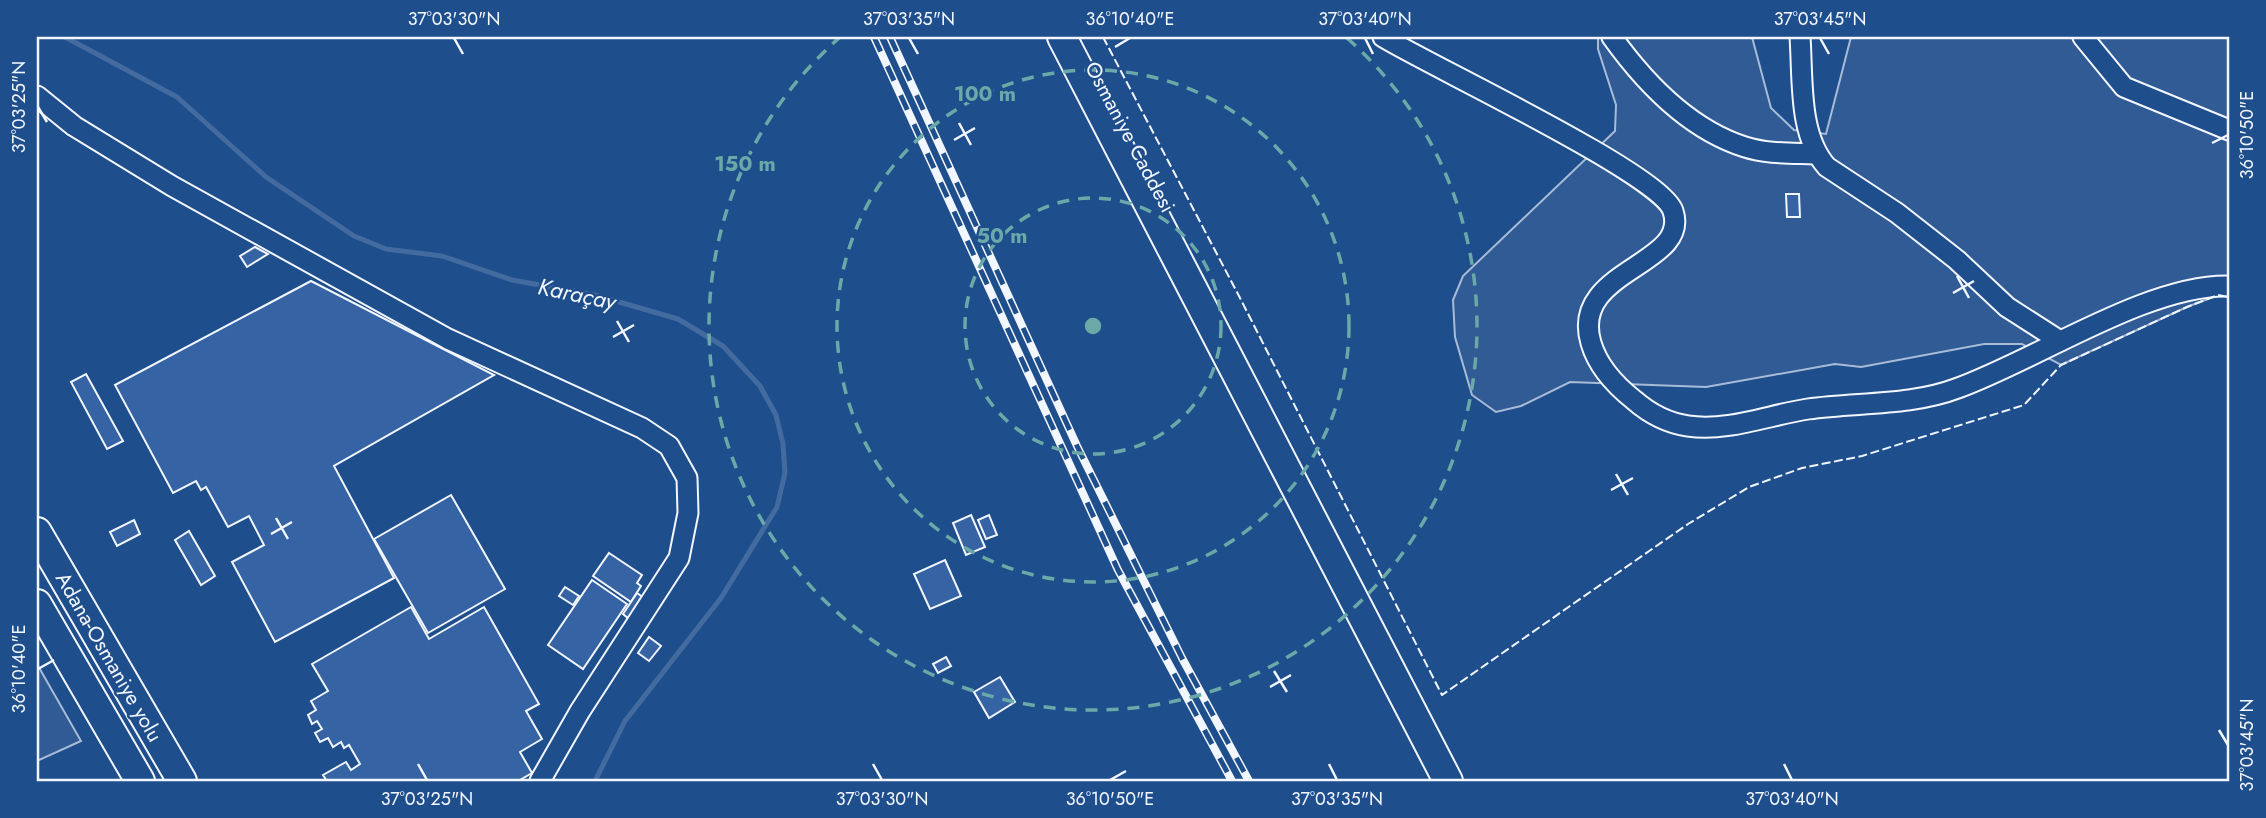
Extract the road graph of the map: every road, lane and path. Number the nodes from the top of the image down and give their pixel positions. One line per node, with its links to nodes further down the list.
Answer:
1 (1062, 37): 17 (highway)
2 (1078, 37): 18 (highway, Osmaniye Caddesi)
3 (1383, 37): 11 (street)
4 (1612, 37): 9 (street)
5 (1800, 37): 9 (street)
6 (2083, 37): 8 (street)
7 (37, 96): 16 (street)
8 (2229, 130)
9 (1815, 154): 11 (street)
10 (2229, 286): 11 (street)
11 (2060, 341)
12 (37, 532): 15 (highway, Adana-Osmaniye yolu)
13 (37, 604): 14 (highway, Adana-Osmaniye yolu)
14 (140, 781)
15 (182, 781)
16 (540, 781)
17 (1448, 781)
18 (1462, 781)

